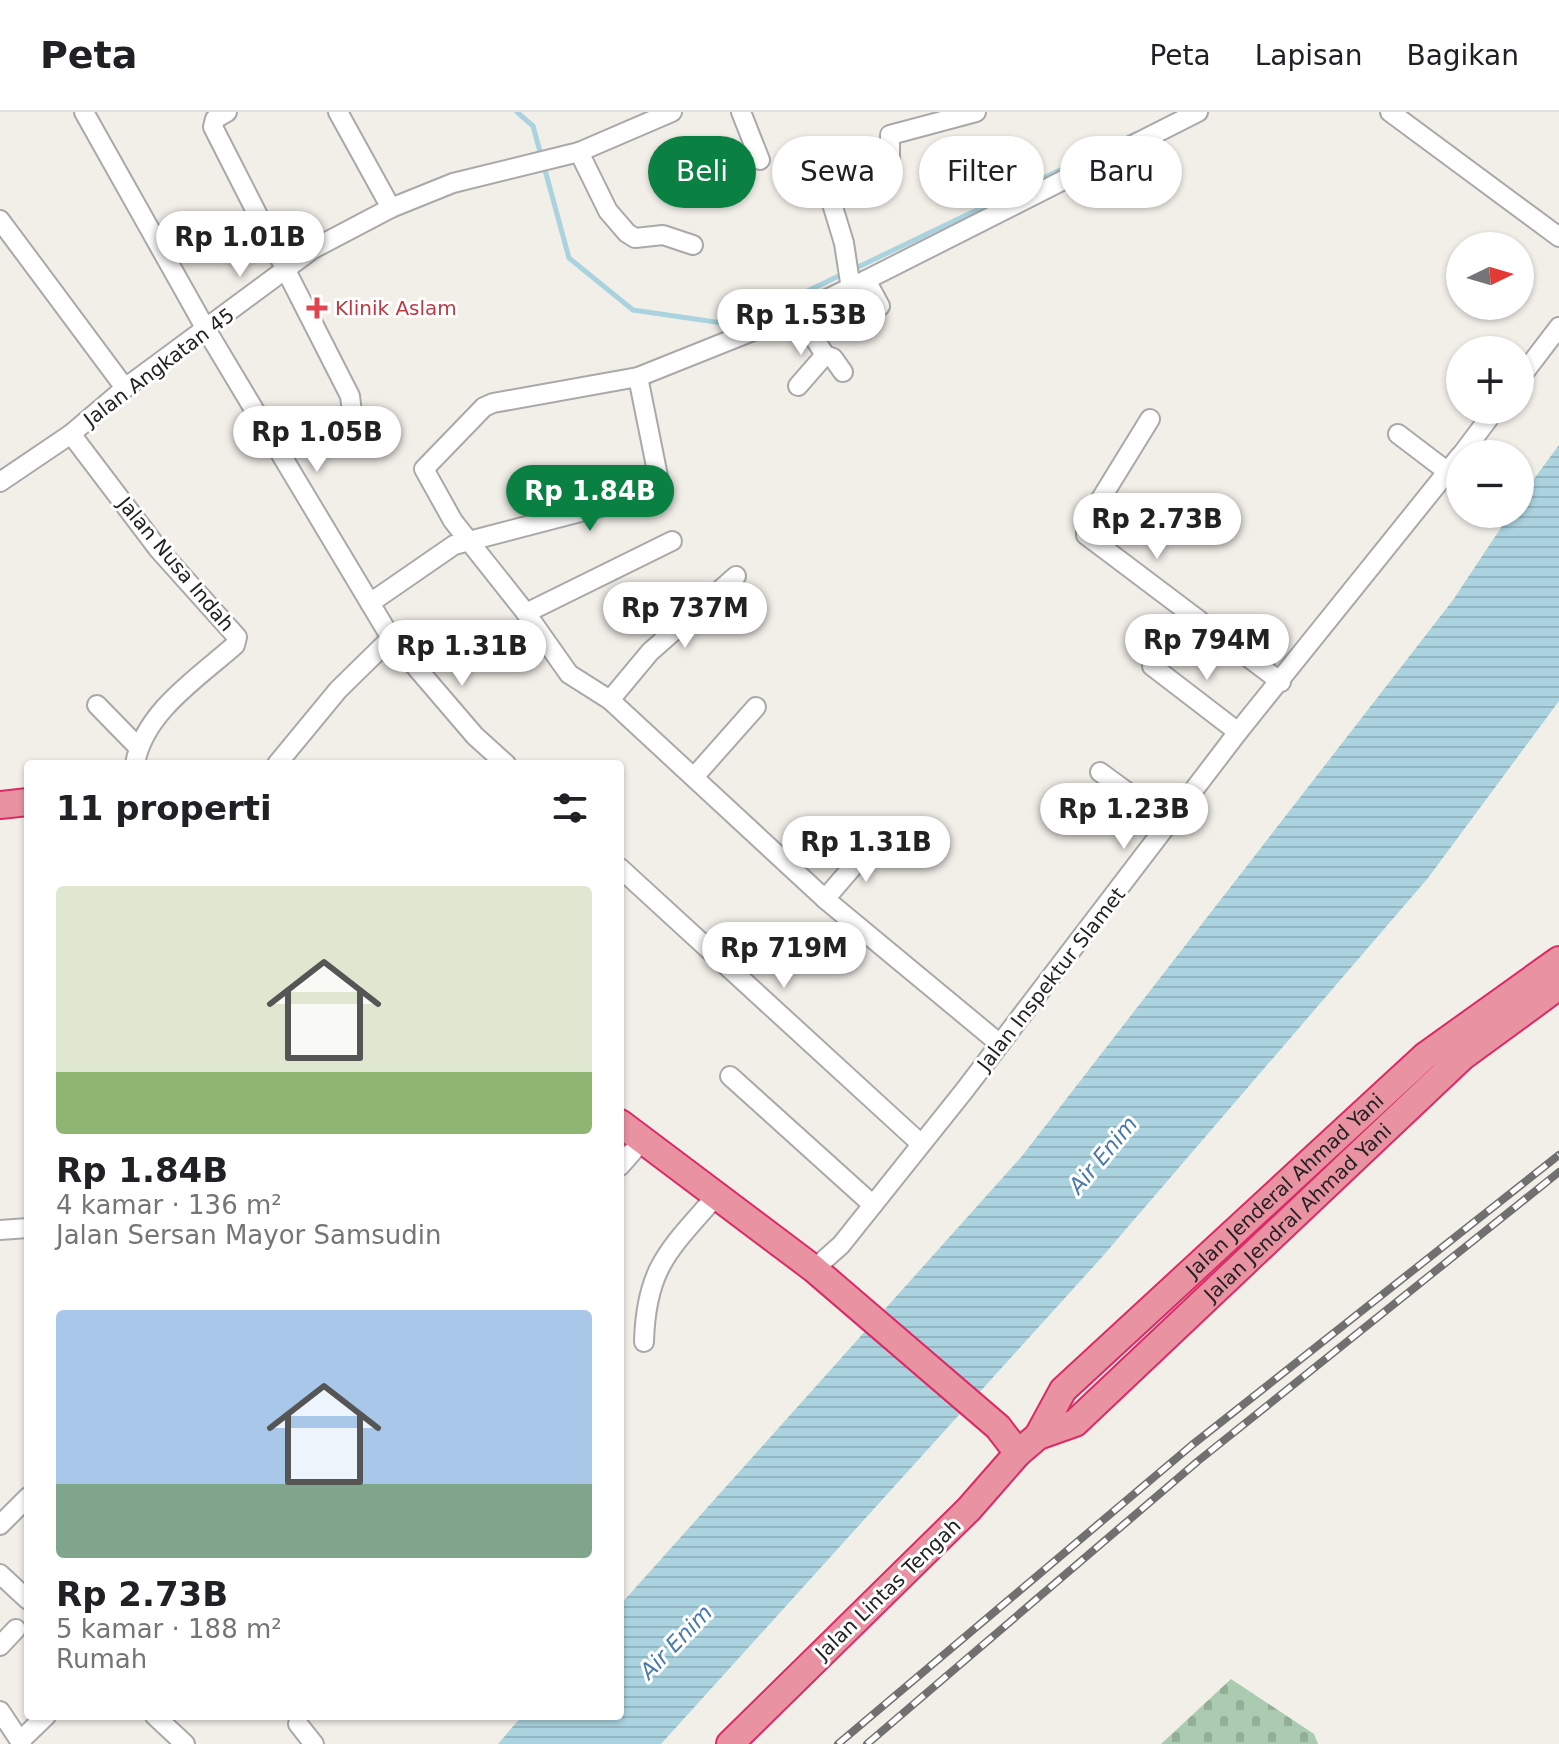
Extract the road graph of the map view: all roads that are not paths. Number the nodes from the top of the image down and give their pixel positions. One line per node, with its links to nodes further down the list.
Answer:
1 (84, 112): 21 (street)
2 (227, 112): 16 (street)
3 (338, 112): 12 (street)
4 (672, 112): 9 (street, Jalan Angkatan 45)
5 (741, 112): 11 (street)
6 (976, 112): 17 (street)
7 (1198, 112): 17 (street)
8 (1390, 112): 14 (street)
9 (633, 120): 10 (street, Jalan Angkatan 45)
10 (579, 152): 12 (street, Jalan Angkatan 45); 15 (street)
11 (760, 160)
12 (391, 208): 16 (street, Jalan Angkatan 45)
13 (0, 220): 27 (street)
14 (1559, 237)
15 (693, 245)
16 (285, 270): 21 (street, Jalan Angkatan 45); 30 (street)
17 (855, 284): 18 (street); 19 (street)
18 (880, 306)
19 (798, 313): 22 (street); 25 (street)
20 (1559, 327): 23 (street)
21 (207, 331): 27 (street, Jalan Angkatan 45); 40 (street)
22 (825, 355): 24 (street); 26 (street)
23 (1534, 360)
24 (843, 372)
25 (638, 377): 38 (street); 38 (street)
26 (798, 386)
27 (125, 388): 31 (street, Jalan Angkatan 45)
28 (1150, 419): 44 (street)
29 (1484, 424): 33 (street, Jalan Inspektur Slamet)
30 (331, 428)
31 (71, 434): 36 (street, Jalan Angkatan 45); 49 (street, Jalan Nusa Indah)
32 (1398, 434): 34 (street)
33 (1472, 440)
34 (1446, 470)
35 (1446, 475): 44 (street, Jalan Inspektur Slamet)
36 (0, 482)
37 (672, 541): 41 (street)
38 (468, 542): 40 (street); 41 (street)
39 (736, 576): 45 (street)
40 (370, 603): 42 (street)
41 (526, 613): 45 (street)
42 (391, 638): 50 (street); 51 (street)
43 (1152, 666): 48 (street)
44 (1281, 682): 48 (street, Jalan Inspektur Slamet)
45 (610, 700): 53 (street)
46 (97, 705): 49 (street)
47 (756, 707): 53 (street)
48 (1238, 732): 56 (street, Jalan Inspektur Slamet)
49 (137, 756)
50 (280, 760)
51 (502, 760)
52 (1100, 772): 56 (street)
53 (694, 777): 59 (street)
54 (24, 802): 55 (highway)
55 (0, 805)
56 (1171, 824): 62 (street, Jalan Inspektur Slamet)
57 (875, 841): 59 (street)
58 (624, 872): 66 (street)
59 (825, 899): 62 (street)
60 (1559, 960): 74 (highway, Jalan Jenderal Ahmad Yani)
61 (1559, 986): 74 (highway, Jalan Jendral Ahmad Yani)
62 (1000, 1044): 66 (street, Jalan Inspektur Slamet)
63 (730, 1076): 69 (street)
64 (624, 1126): 65 (highway)
65 (642, 1141): 67 (street); 68 (highway)
66 (920, 1143): 69 (street, Jalan Inspektur Slamet)
67 (624, 1161)
68 (716, 1196): 72 (highway); 73 (street)
69 (873, 1205): 72 (street, Jalan Inspektur Slamet)
70 (24, 1228): 71 (street)
71 (0, 1230)
72 (814, 1269): 74 (highway)
73 (644, 1342)
74 (1028, 1444): 88 (highway, Jalan Lintas Tengah)
75 (24, 1501): 76 (street)
76 (0, 1525)
77 (0, 1574): 78 (street)
78 (24, 1596)
79 (16, 1629): 80 (street)
80 (0, 1646)
81 (0, 1711): 85 (street)
82 (42, 1720): 85 (street)
83 (159, 1720): 86 (street)
84 (298, 1724): 87 (street)
85 (21, 1742)
86 (185, 1744)
87 (314, 1744)
88 (730, 1744)

